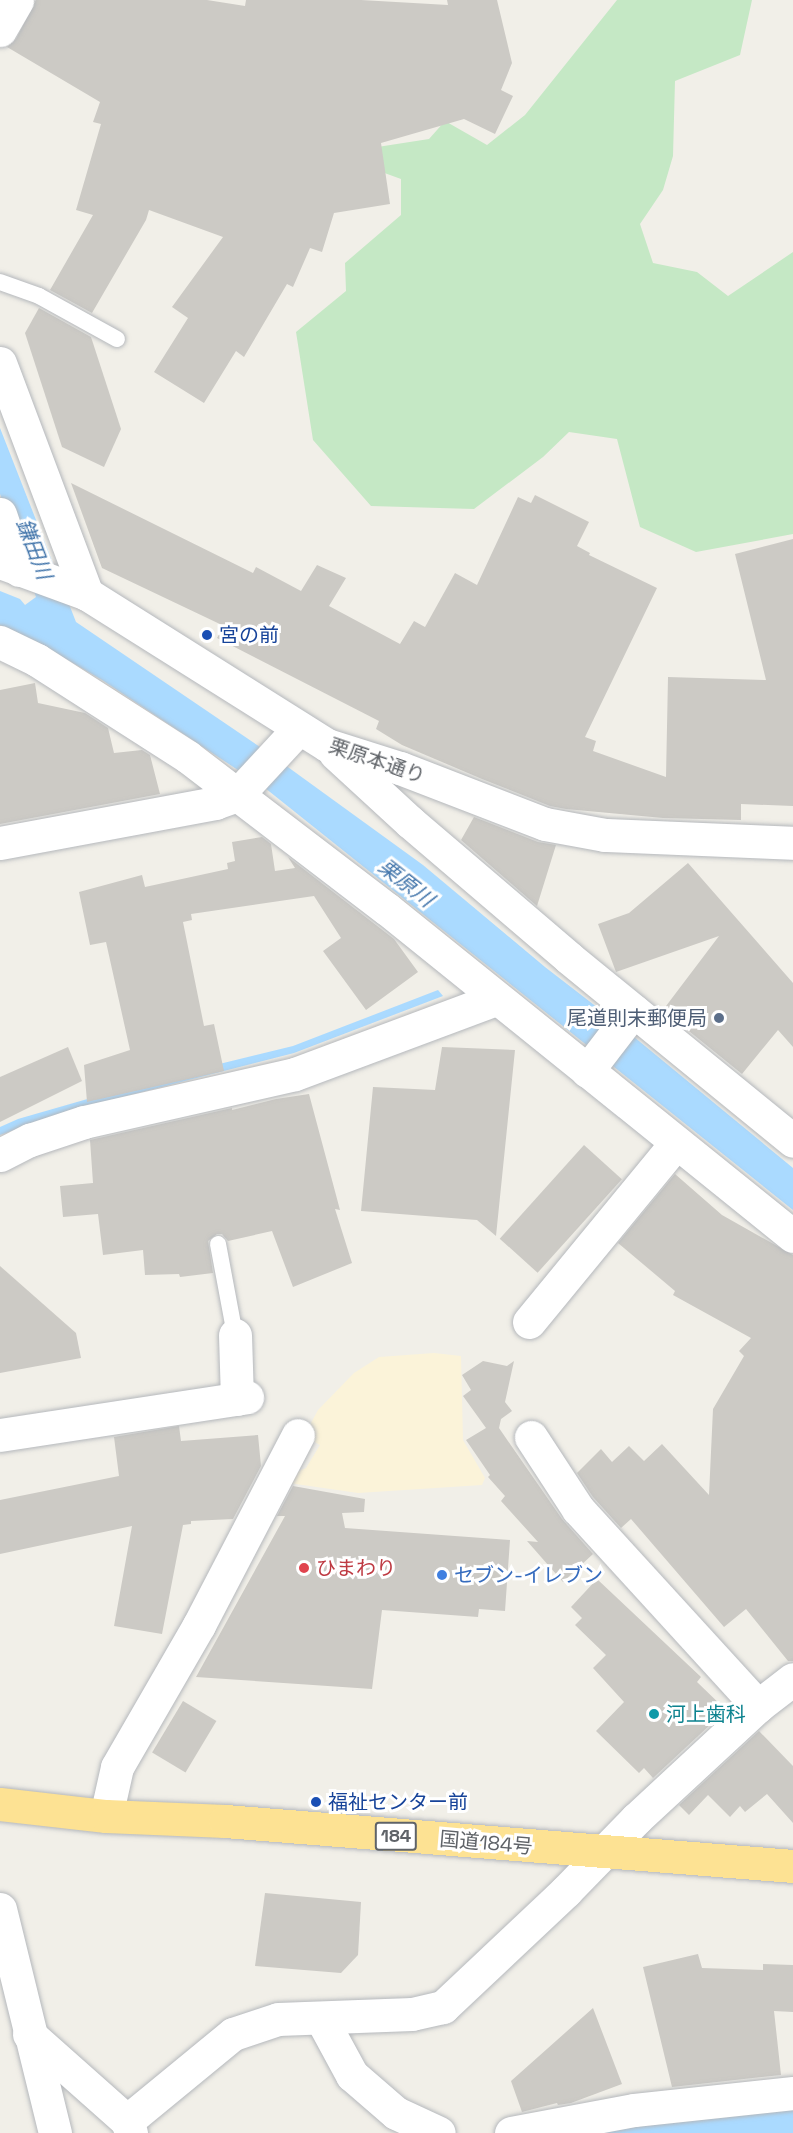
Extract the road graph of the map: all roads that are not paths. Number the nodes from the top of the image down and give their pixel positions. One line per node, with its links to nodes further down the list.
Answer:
1 (17, 0): 2 (street)
2 (0, 30)
3 (0, 282): 4 (lane)
4 (117, 339)
5 (0, 363): 8 (street)
6 (0, 514): 7 (street)
7 (10, 566): 8 (street, 栗原本通り)
8 (80, 591): 10 (street, 栗原本通り)
9 (0, 642): 12 (street)
10 (299, 728): 11 (street, 栗原本通り); 12 (street)
11 (327, 746): 14 (street, 栗原本通り); 16 (street)
12 (242, 790): 13 (street); 15 (street)
13 (0, 843)
14 (793, 843)
15 (496, 999): 17 (street); 20 (street)
16 (630, 1016): 17 (street); 18 (street)
17 (590, 1066): 19 (street)
18 (793, 1141)
19 (676, 1143): 21 (street); 23 (street)
20 (0, 1155)
21 (793, 1236)
22 (218, 1244): 24 (lane)
23 (528, 1322)
24 (234, 1335): 25 (street)
25 (0, 1435)
26 (298, 1435): 31 (street)
27 (531, 1437): 29 (street)
28 (793, 1679): 29 (street)
29 (758, 1706): 32 (street)
30 (0, 1804): 31 (highway, 国道184号 / 184)
31 (106, 1816): 32 (highway, 国道184号 / 184)
32 (600, 1853): 33 (highway, 国道184号 / 184); 35 (street)
33 (793, 1866)
34 (0, 1909): 36 (street)
35 (321, 2018): 38 (street); 40 (street)
36 (29, 2034): 38 (street); 39 (street)
37 (793, 2093): 41 (street)
38 (129, 2127)
39 (55, 2133)
40 (439, 2133)
41 (511, 2133)

